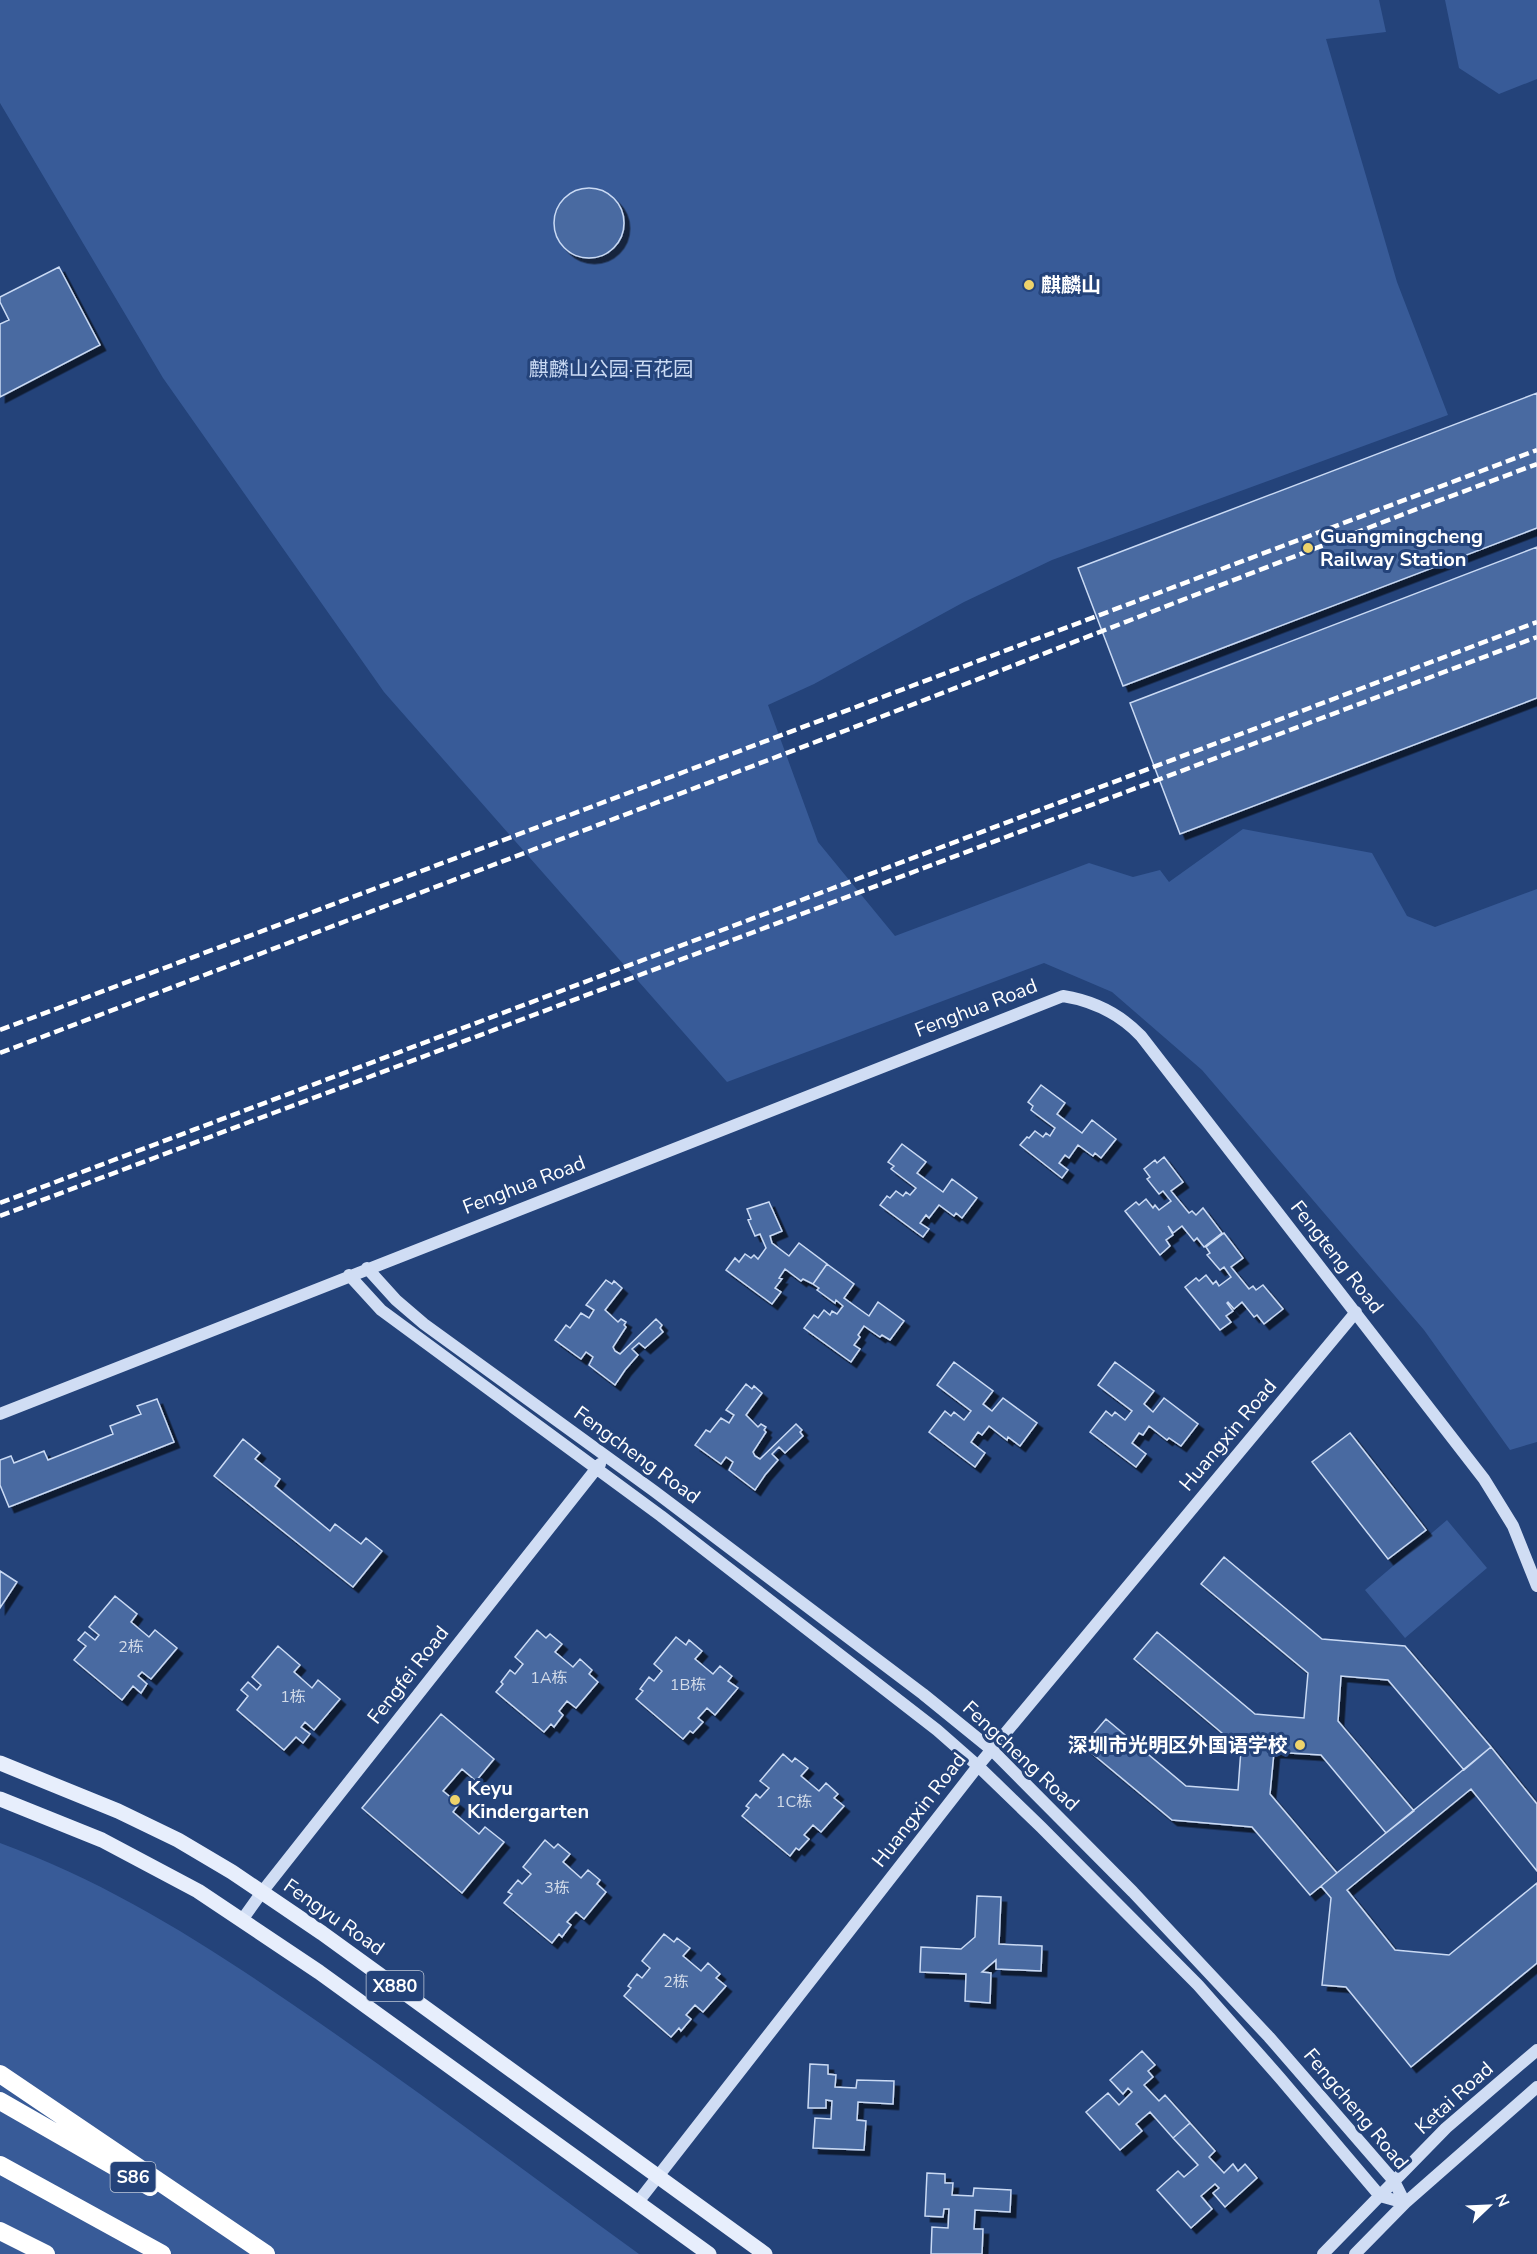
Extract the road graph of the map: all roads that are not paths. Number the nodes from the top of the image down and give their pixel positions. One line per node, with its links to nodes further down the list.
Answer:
1 (1063, 996): 2 (street, Fenghua Road); 4 (street, Fengteng Road)
2 (367, 1268): 3 (street, Fenghua Road); 6 (street, Fengcheng Road)
3 (349, 1275): 5 (street, Fenghua Road); 7 (street, Fengcheng Road)
4 (1356, 1312): 8 (street, Fengteng Road); 9 (street, Huangxin Road)
5 (0, 1414)
6 (607, 1456): 7 (street, Fengfei Road); 9 (street, Fengcheng Road)
7 (597, 1469): 11 (street, Fengcheng Road); 13 (street, Fengfei Road)
8 (1537, 1586)
9 (992, 1750): 11 (street, Huangxin Road); 21 (street, Fengcheng Road)
10 (0, 1763): 13 (main road, Fengyu Road / X880)
11 (978, 1766): 20 (street, Huangxin Road); 22 (street, Fengcheng Road)
12 (0, 1799): 14 (main road, X880)
13 (262, 1892): 14 (street, Fengfei Road); 20 (main road, Fengyu Road / X880)
14 (242, 1920): 23 (main road, X880)
15 (1537, 2050): 21 (street, Ketai Road)
16 (0, 2074): 28 (highway)
17 (1537, 2087): 24 (street)
18 (0, 2101): 28 (highway, S86)
19 (0, 2165): 27 (highway)
20 (659, 2176): 23 (street, Huangxin Road); 30 (main road, Fengyu Road / X880)
21 (1394, 2181): 22 (street, Ketai Road); 24 (street, Fengcheng Road)
22 (1380, 2196): 24 (street, Fengcheng Road); 31 (street, Ketai Road)
23 (638, 2202): 29 (main road, X880)
24 (1405, 2203): 32 (street)
25 (0, 2231): 26 (highway)
26 (46, 2254)
27 (162, 2254)
28 (266, 2254)
29 (709, 2254)
30 (765, 2254)
31 (1323, 2254)
32 (1355, 2254)

